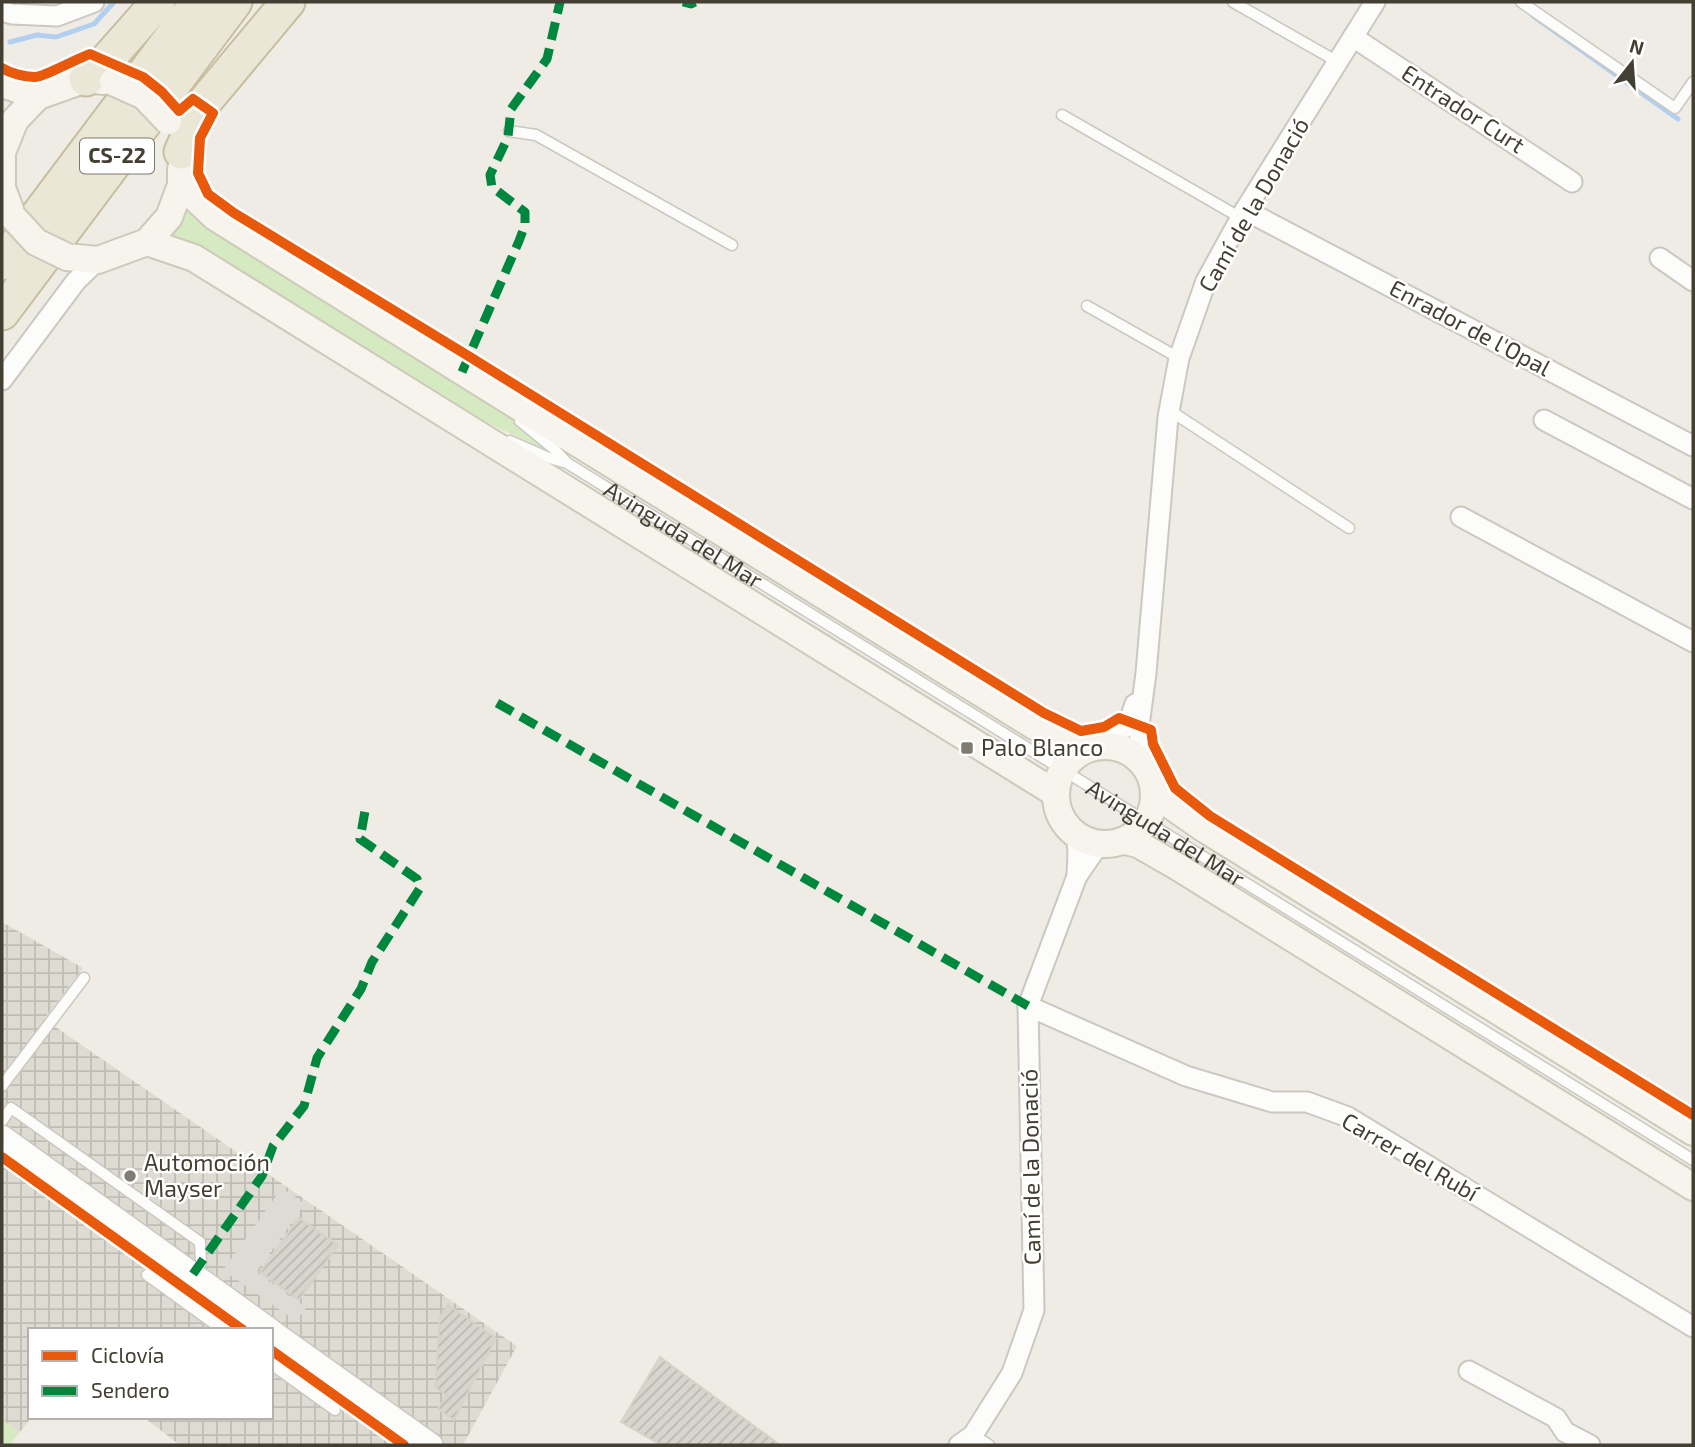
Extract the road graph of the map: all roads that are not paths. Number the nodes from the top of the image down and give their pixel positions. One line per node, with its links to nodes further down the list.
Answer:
1 (94, 2): 9 (street)
2 (158, 2): 12 (highway)
3 (198, 2): 28 (highway, CS-22)
4 (235, 2): 31 (highway, CS-22)
5 (288, 2): 19 (highway)
6 (1233, 2): 11 (lane)
7 (1375, 2): 10 (street, Camí de la Donació)
8 (1521, 2): 13 (lane)
9 (2, 11)
10 (1353, 37): 11 (street, Camí de la Donació); 20 (street, Entrador Curt)
11 (1338, 62): 23 (street, Camí de la Donació)
12 (100, 80): 15 (main road); 19 (main road, bridge)
13 (1693, 82)
14 (2, 84): 15 (main road)
15 (38, 96): 18 (main road)
16 (1062, 115): 23 (lane)
17 (509, 131): 25 (lane)
18 (2, 151): 22 (main road)
19 (181, 152): 21 (main road)
20 (1572, 182)
21 (181, 185): 24 (main road); 34 (main road, Avinguda del Mar)
22 (2, 188): 27 (main road, bridge)
23 (1243, 214): 32 (street, Camí de la Donació); 38 (street, Enrador de l'Opal)
24 (147, 242): 27 (main road); 37 (main road, Avinguda del Mar)
25 (732, 245)
26 (1661, 258): 29 (street)
27 (98, 260): 33 (street)
28 (2, 263)
29 (1693, 281)
30 (1087, 306): 32 (lane)
31 (2, 313)
32 (1179, 358): 35 (street, Camí de la Donació)
33 (2, 380)
34 (492, 390): 39 (lane, Avinguda del Mar); 45 (main road, Avinguda del Mar)
35 (1169, 410): 42 (lane); 44 (street, Camí de la Donació)
36 (1544, 420): 40 (street)
37 (469, 428): 39 (lane, Avinguda del Mar); 47 (main road, Avinguda del Mar)
38 (1693, 446)
39 (567, 463): 47 (lane, Avinguda del Mar)
40 (1693, 499)
41 (1461, 517): 43 (street)
42 (1349, 528)
43 (1693, 642)
44 (1146, 673): 45 (street, Camí de la Donació); 46 (street, Camí de la Donació)
45 (1098, 747): 46 (main road, Avinguda del Mar); 47 (main road)
46 (1140, 760): 48 (main road, Avinguda del Mar)
47 (1059, 781): 49 (lane, Avinguda del Mar); 50 (main road)
48 (1154, 787): 49 (main road); 55 (main road, Avinguda del Mar)
49 (1148, 822): 50 (main road); 57 (lane, Avinguda del Mar)
50 (1100, 840): 52 (street, Camí de la Donació); 58 (main road, Avinguda del Mar)
51 (84, 978): 53 (lane)
52 (1028, 1006): 61 (street, Carrer del Rubí); 68 (street, Camí de la Donació)
53 (2, 1086)
54 (2, 1121): 59 (lane)
55 (1693, 1132)
56 (2, 1137): 63 (street)
57 (1693, 1160)
58 (1693, 1187)
59 (201, 1263)
60 (147, 1275): 62 (lane)
61 (1693, 1327)
62 (220, 1328)
63 (268, 1328)
64 (273, 1331): 69 (street)
65 (273, 1365): 67 (lane)
66 (1469, 1371): 70 (street)
67 (335, 1410)
68 (974, 1442)
69 (430, 1445)
70 (1590, 1445)

